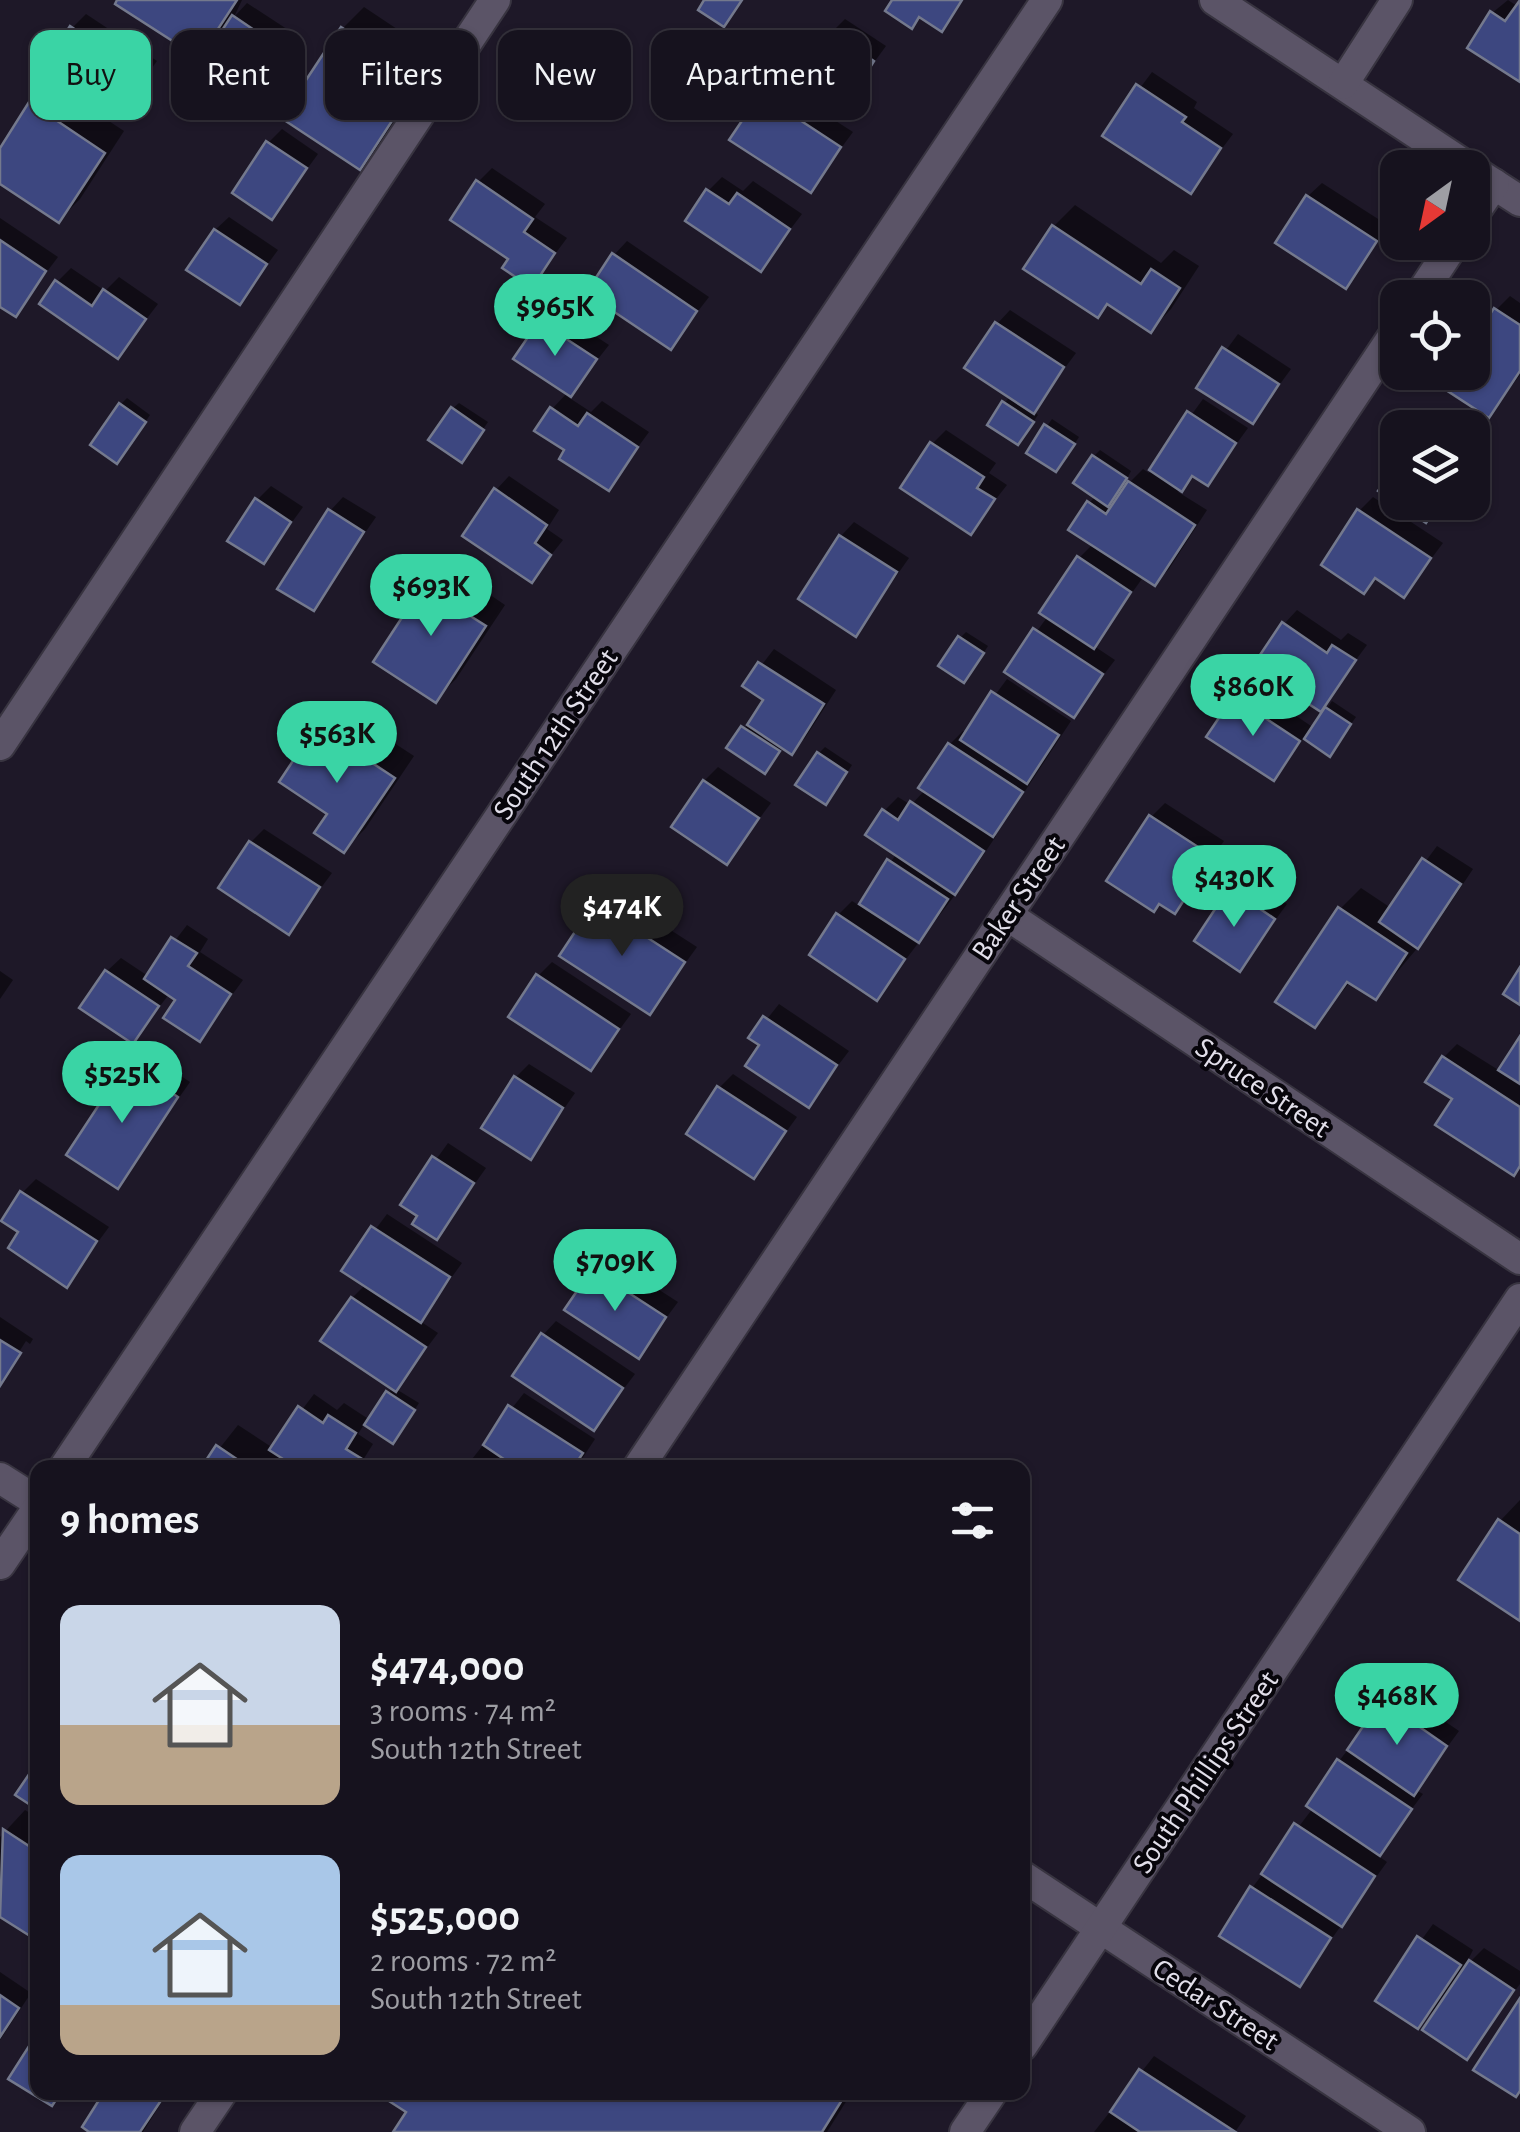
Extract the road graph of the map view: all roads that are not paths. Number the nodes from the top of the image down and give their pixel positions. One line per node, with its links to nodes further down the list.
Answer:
1 (496, 0): 10 (street)
2 (1046, 0): 14 (street, South 12th Street)
3 (1215, 0): 5 (street)
4 (1398, 0): 5 (street)
5 (1342, 84): 6 (street)
6 (1442, 150)
7 (1490, 182): 8 (street)
8 (1520, 201)
9 (1380, 356): 11 (street, Baker Street)
10 (0, 745)
11 (1007, 914): 12 (street, Spruce Street); 15 (street, Baker Street)
12 (1520, 1259)
13 (1520, 1299): 21 (street, South Phillips Street)
14 (69, 1460)
15 (643, 1460)
16 (0, 1478): 17 (street)
17 (30, 1499)
18 (30, 1517): 19 (street)
19 (0, 1564)
20 (1030, 1881): 21 (street, Cedar Street)
21 (1101, 1928): 22 (street, South Phillips Street); 27 (street, Cedar Street)
22 (1030, 2034)
23 (217, 2100): 25 (street)
24 (987, 2100): 26 (street)
25 (195, 2132)
26 (965, 2132)
27 (1410, 2132)

